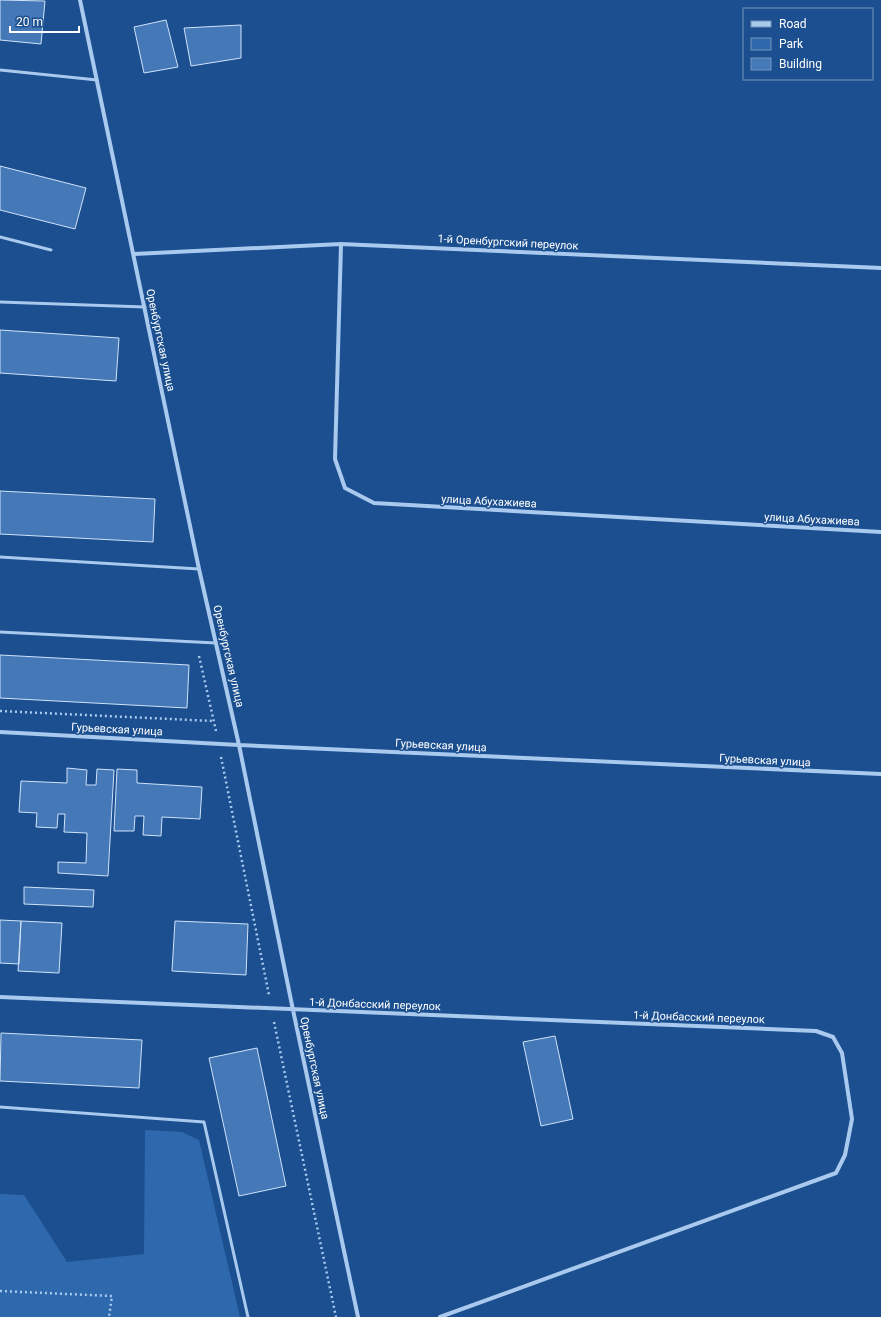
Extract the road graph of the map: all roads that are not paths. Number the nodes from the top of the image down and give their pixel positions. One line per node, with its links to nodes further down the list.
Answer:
1 (80, 0): 3 (street, Оренбургская улица)
2 (0, 70): 3 (lane)
3 (97, 80): 7 (street, Оренбургская улица)
4 (0, 237): 6 (lane)
5 (341, 244): 7 (street, 1-й Оренбургский переулок); 8 (street, 1-й Оренбургский переулок); 11 (street, улица Абухажиева)
6 (51, 250)
7 (134, 254): 10 (street, Оренбургская улица)
8 (881, 268)
9 (0, 302): 10 (lane)
10 (145, 307): 13 (street, Оренбургская улица)
11 (881, 532)
12 (0, 557): 13 (lane)
13 (199, 569): 15 (street, Оренбургская улица)
14 (0, 632): 15 (lane)
15 (217, 643): 17 (street, Оренбургская улица)
16 (0, 732): 17 (street, Гурьевская улица)
17 (239, 745): 18 (street, Гурьевская улица); 20 (street, Оренбургская улица)
18 (881, 774)
19 (0, 998): 20 (street, 1-й Донбасский переулок)
20 (293, 1010): 23 (street, Оренбургская улица); 24 (street, 1-й Донбасский переулок)
21 (0, 1107): 22 (lane)
22 (248, 1317)
23 (358, 1317)
24 (440, 1317)

